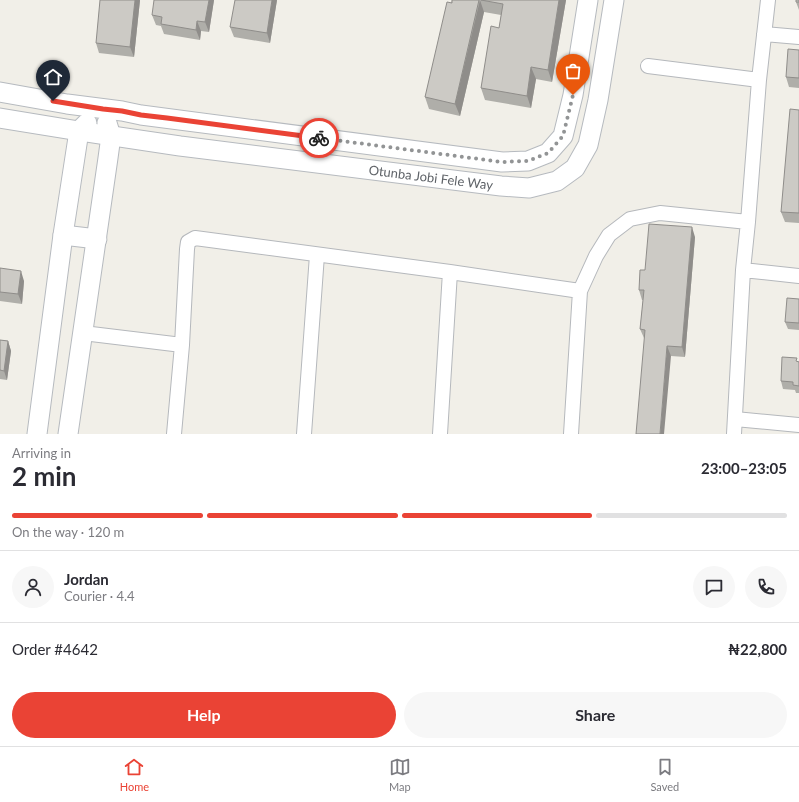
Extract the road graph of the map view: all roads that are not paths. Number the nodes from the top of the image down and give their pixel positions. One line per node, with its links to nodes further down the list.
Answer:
1 (768, 0): 4 (street)
2 (587, 2): 3 (street); 9 (street, Otunba Jobi Fele Way)
3 (614, 3): 12 (street, Otunba Jobi Fele Way)
4 (764, 34): 5 (street); 7 (street)
5 (799, 36)
6 (648, 66): 7 (street)
7 (759, 80): 13 (street)
8 (0, 92): 9 (street, Otunba Jobi Fele Way)
9 (103, 109): 11 (street); 12 (street)
10 (0, 118): 11 (street, Otunba Jobi Fele Way)
11 (79, 131): 12 (street, Otunba Jobi Fele Way); 14 (street)
12 (110, 136): 15 (street)
13 (748, 222): 17 (street); 20 (street)
14 (63, 235): 15 (street); 25 (street)
15 (97, 239): 21 (street)
16 (317, 255): 18 (street); 22 (street); 28 (street)
17 (743, 270): 19 (street); 23 (street)
18 (450, 272): 20 (street); 29 (street)
19 (799, 276)
20 (580, 291): 30 (street)
21 (83, 333): 22 (street); 26 (street)
22 (182, 345): 27 (street)
23 (736, 419): 24 (street); 31 (street)
24 (799, 425)
25 (37, 434)
26 (68, 434)
27 (174, 434)
28 (304, 434)
29 (440, 434)
30 (571, 434)
31 (734, 434)

